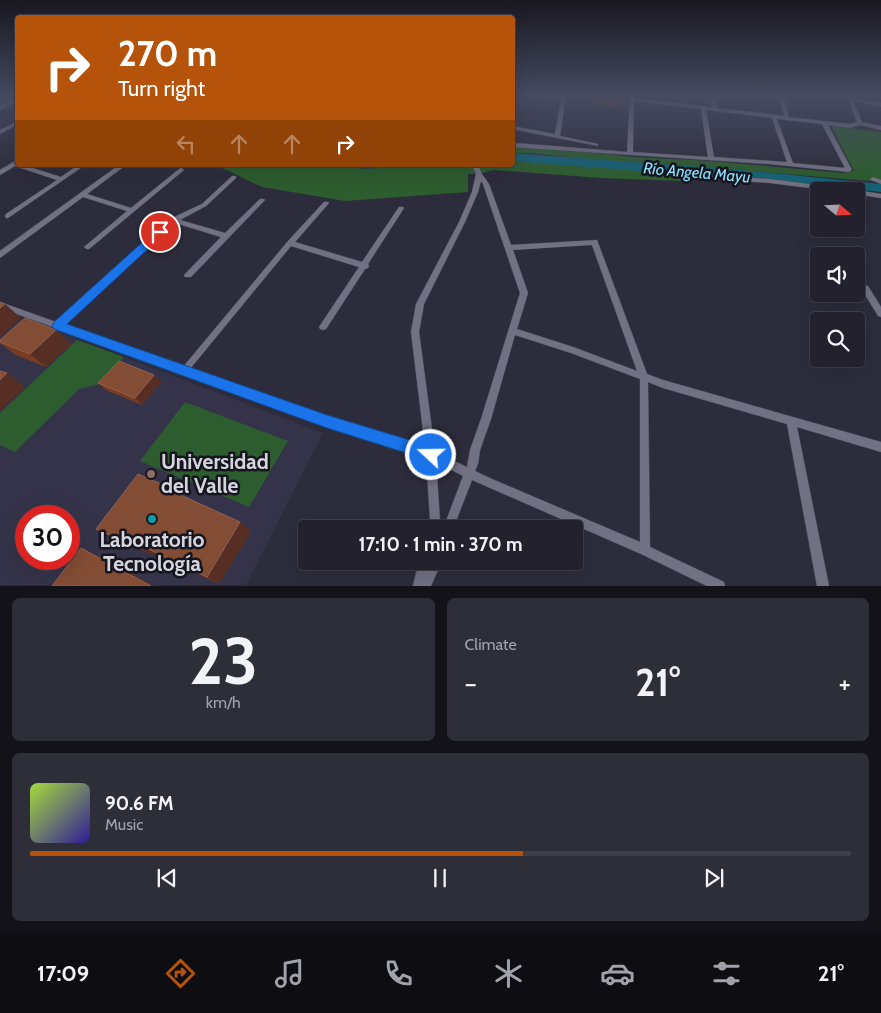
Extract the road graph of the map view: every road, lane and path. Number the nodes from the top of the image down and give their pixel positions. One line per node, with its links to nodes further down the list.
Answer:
1 (559, 122): 12 (street)
2 (631, 122): 14 (street)
3 (705, 122): 15 (street)
4 (776, 122): 17 (street)
5 (819, 122): 6 (street)
6 (824, 123): 7 (street); 17 (street)
7 (860, 123): 10 (street)
8 (15, 124): 11 (street)
9 (515, 128): 12 (street)
10 (881, 128)
11 (0, 132)
12 (557, 136): 14 (street)
13 (515, 145): 14 (street)
14 (630, 153): 15 (street)
15 (711, 159): 17 (street)
16 (15, 164): 23 (street)
17 (791, 164)
18 (27, 167): 27 (street)
19 (79, 167): 27 (street)
20 (120, 167): 32 (street)
21 (475, 167): 24 (street)
22 (181, 170): 37 (street)
23 (0, 173)
24 (479, 174): 43 (street); 57 (street)
25 (684, 176): 30 (street)
26 (234, 177): 39 (street)
27 (61, 179): 38 (street)
28 (873, 179): 29 (street)
29 (881, 182)
30 (810, 186)
31 (865, 193): 33 (street)
32 (82, 195): 37 (street); 44 (street)
33 (881, 196)
34 (262, 200): 40 (street)
35 (326, 203): 41 (street)
36 (401, 208): 45 (street)
37 (132, 210): 42 (street)
38 (8, 216)
39 (174, 220): 40 (street); 50 (street)
40 (226, 236): 46 (street)
41 (290, 244): 45 (street); 53 (street)
42 (87, 247)
43 (508, 248): 52 (street); 54 (street)
44 (0, 254)
45 (365, 266): 51 (street)
46 (188, 275)
47 (865, 288): 49 (street)
48 (0, 305): 50 (street)
49 (881, 314)
50 (58, 326): 53 (street)
51 (323, 327)
52 (513, 331): 54 (street); 58 (street)
53 (184, 371): 57 (street)
54 (644, 377): 55 (street); 61 (street)
55 (791, 421): 56 (street); 67 (street)
56 (881, 447)
57 (431, 455): 58 (street); 59 (street)
58 (469, 474): 60 (street); 61 (street)
59 (435, 520)
60 (451, 520)
61 (645, 550): 66 (street)
62 (423, 570): 64 (street)
63 (433, 570): 65 (street)
64 (419, 586)
65 (425, 586)
66 (720, 586)
67 (823, 586)

